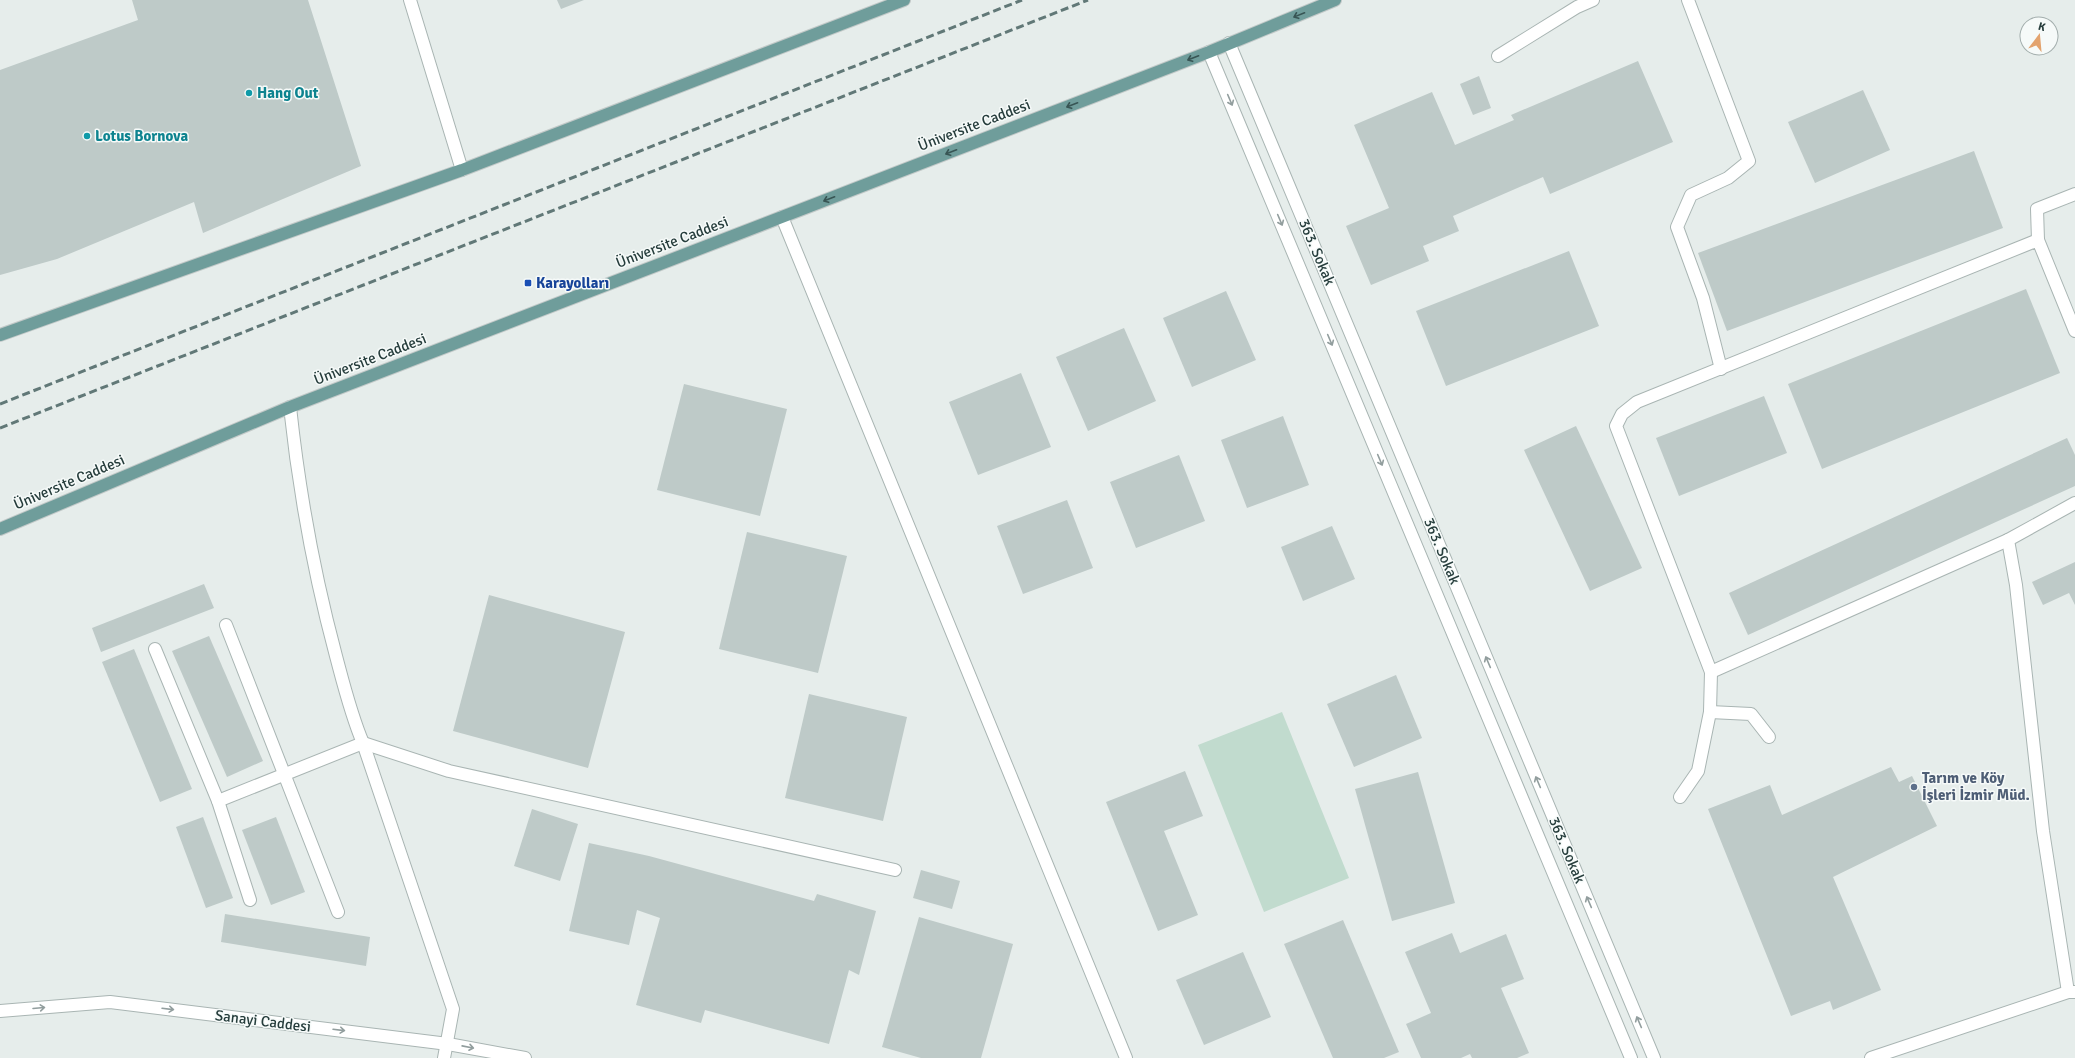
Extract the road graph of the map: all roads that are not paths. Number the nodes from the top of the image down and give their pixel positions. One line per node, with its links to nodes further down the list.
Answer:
1 (410, 0): 9 (street)
2 (904, 0): 9 (main road)
3 (1335, 0): 6 (main road, Üniversite Caddesi, one-way to 6)
4 (1593, 0): 8 (street)
5 (1688, 0): 15 (street)
6 (1229, 43): 7 (main road, Üniversite Caddesi); 39 (street, 363. Sokak, one-way to 6)
7 (1209, 52): 11 (main road, Üniversite Caddesi, one-way to 11); 38 (street, one-way to 38)
8 (1498, 56)
9 (462, 170): 14 (main road)
10 (2075, 194): 12 (street)
11 (782, 217): 16 (main road, Üniversite Caddesi); 37 (street)
12 (2038, 240): 13 (street); 15 (street)
13 (2075, 331)
14 (0, 334)
15 (1721, 369): 22 (street)
16 (290, 407): 18 (main road, Üniversite Caddesi); 25 (street)
17 (2075, 503): 19 (street)
18 (0, 529)
19 (2008, 540): 22 (street); 32 (street)
20 (226, 625): 26 (street)
21 (155, 649): 28 (street)
22 (1711, 672): 23 (street)
23 (1710, 712): 24 (street); 27 (street)
24 (1769, 737)
25 (363, 744): 26 (street); 29 (street); 34 (street)
26 (285, 775): 28 (street); 31 (street)
27 (1680, 797)
28 (218, 801): 30 (street)
29 (895, 870)
30 (250, 900)
31 (338, 912)
32 (2072, 992): 40 (street)
33 (0, 1011): 34 (street, Sanayi Caddesi, one-way to 34)
34 (448, 1044): 35 (street); 36 (street, Sanayi Caddesi, one-way to 36)
35 (444, 1058)
36 (525, 1058)
37 (1126, 1058)
38 (1631, 1058)
39 (1654, 1058)
40 (1871, 1058)

